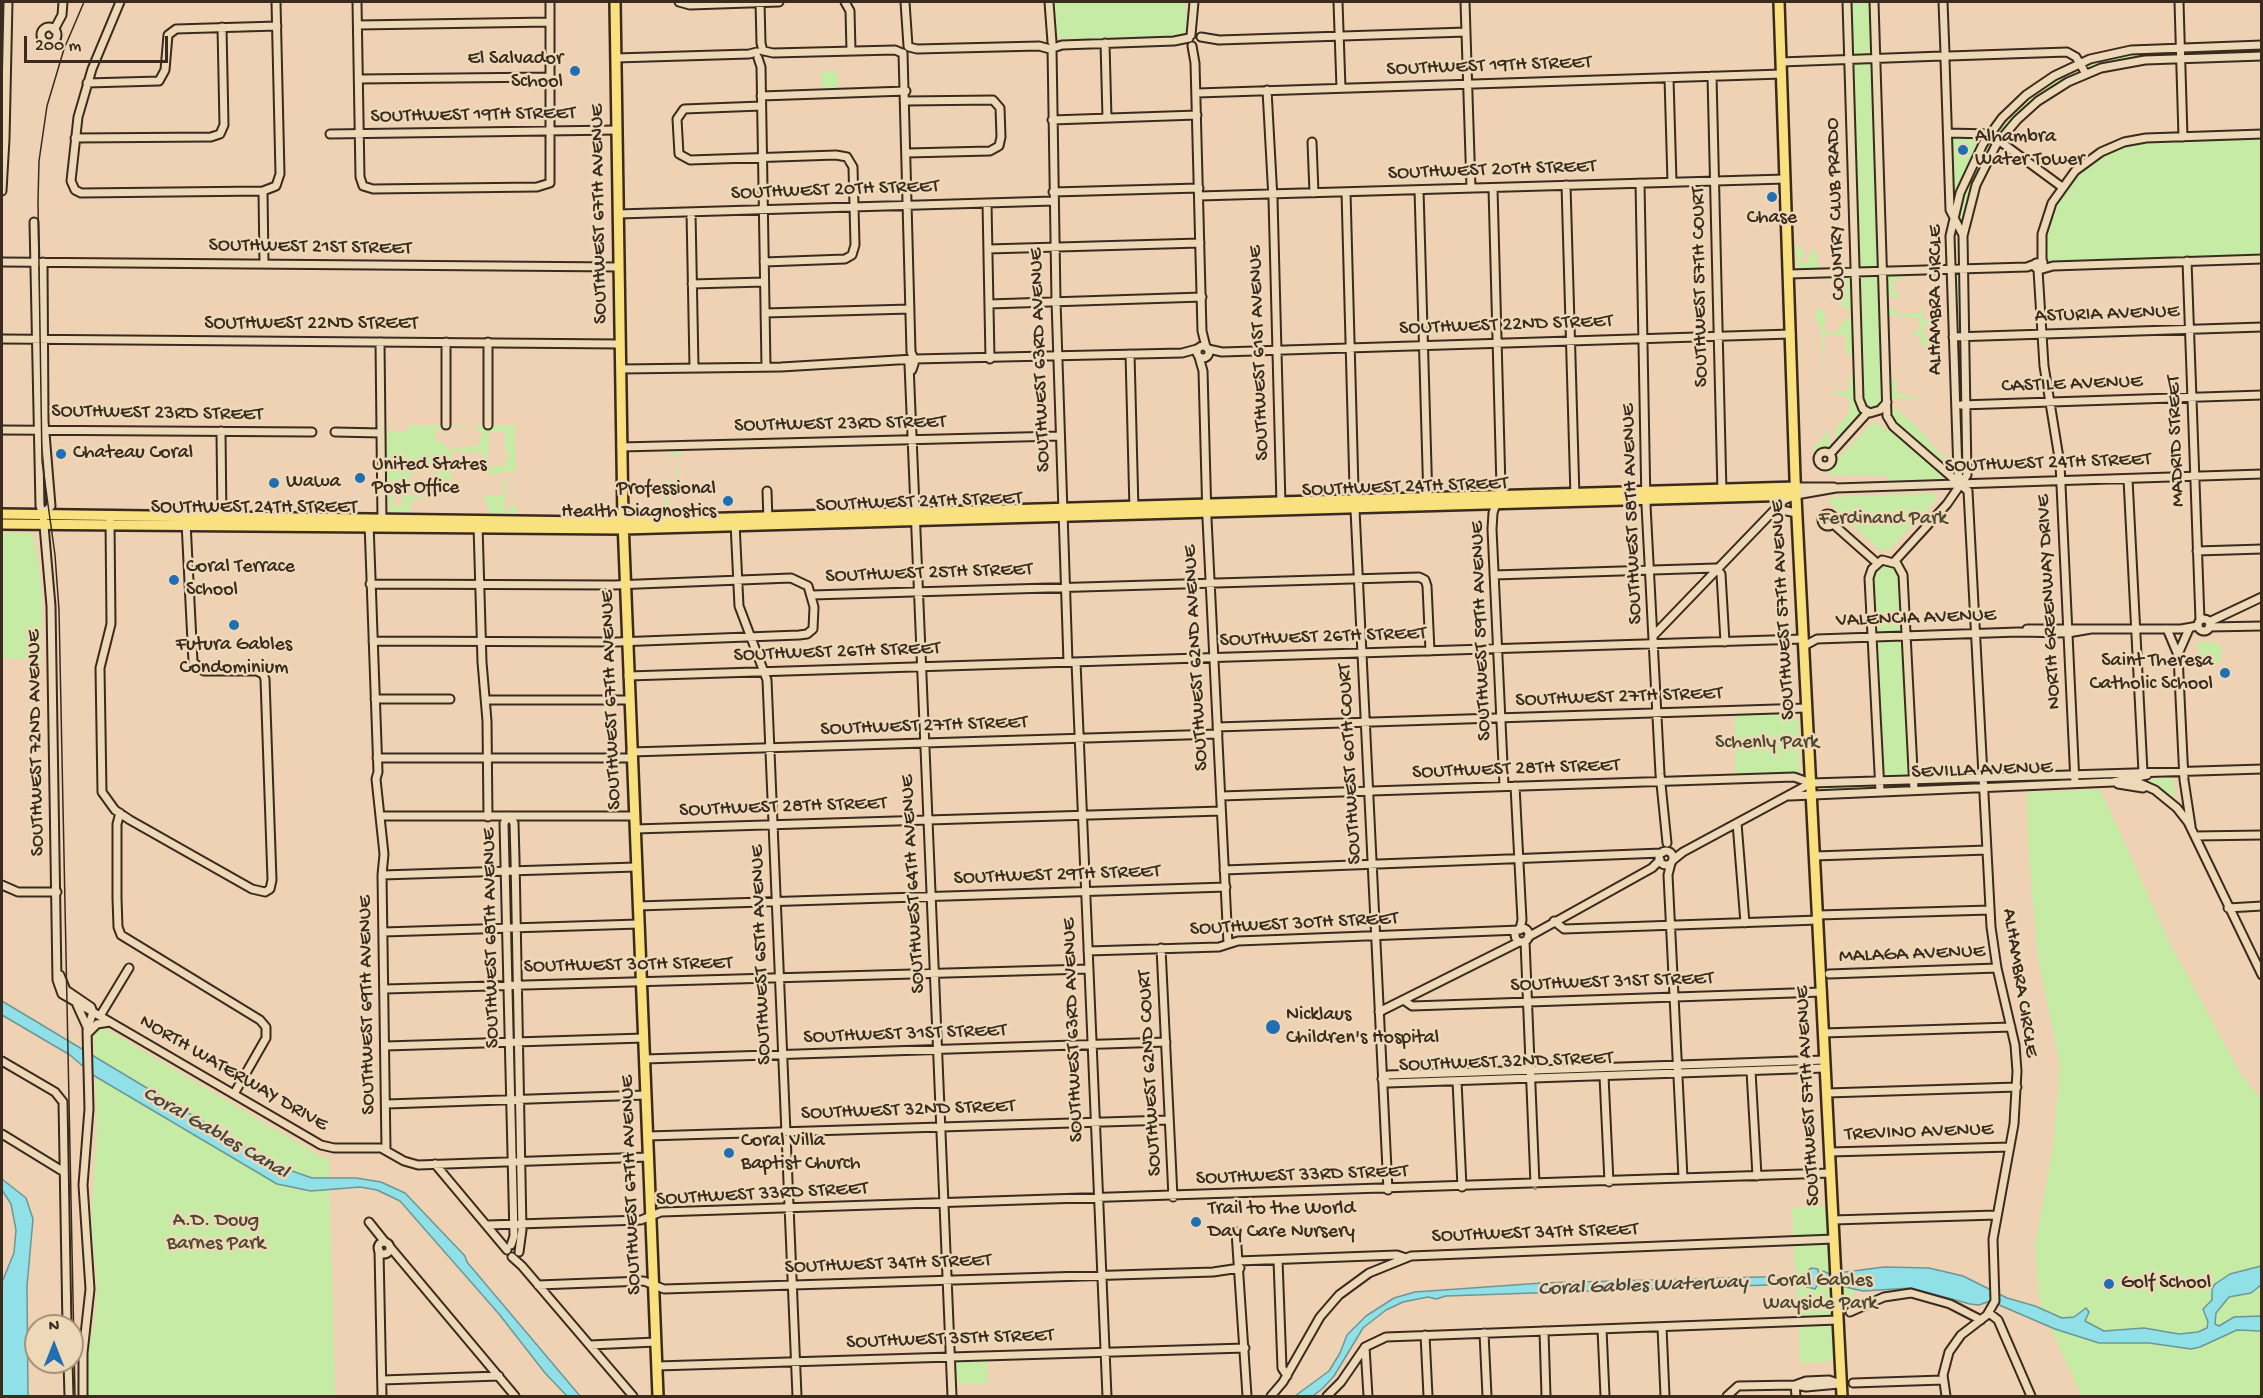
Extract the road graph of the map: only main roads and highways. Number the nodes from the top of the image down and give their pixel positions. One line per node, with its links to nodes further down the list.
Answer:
1 (615, 2): 8 (main road, SOUTHWEST 67TH AVENUE)
2 (1779, 2): 3 (main road, SOUTHWEST 57TH AVENUE)
3 (1796, 491): 4 (main road, SOUTHWEST 24TH STREET); 4 (main road, SOUTHWEST 24TH STREET); 10 (main road, SOUTHWEST 57TH AVENUE)
4 (1722, 493): 8 (main road, SOUTHWEST 24TH STREET)
5 (2, 514): 6 (main road, SOUTHWEST 24TH STREET)
6 (43, 519): 7 (main road, SOUTHWEST 24TH STREET); 8 (main road, SOUTHWEST 24TH STREET)
7 (2, 524)
8 (623, 525): 9 (main road, SOUTHWEST 67TH AVENUE)
9 (658, 1396)
10 (1842, 1396)

